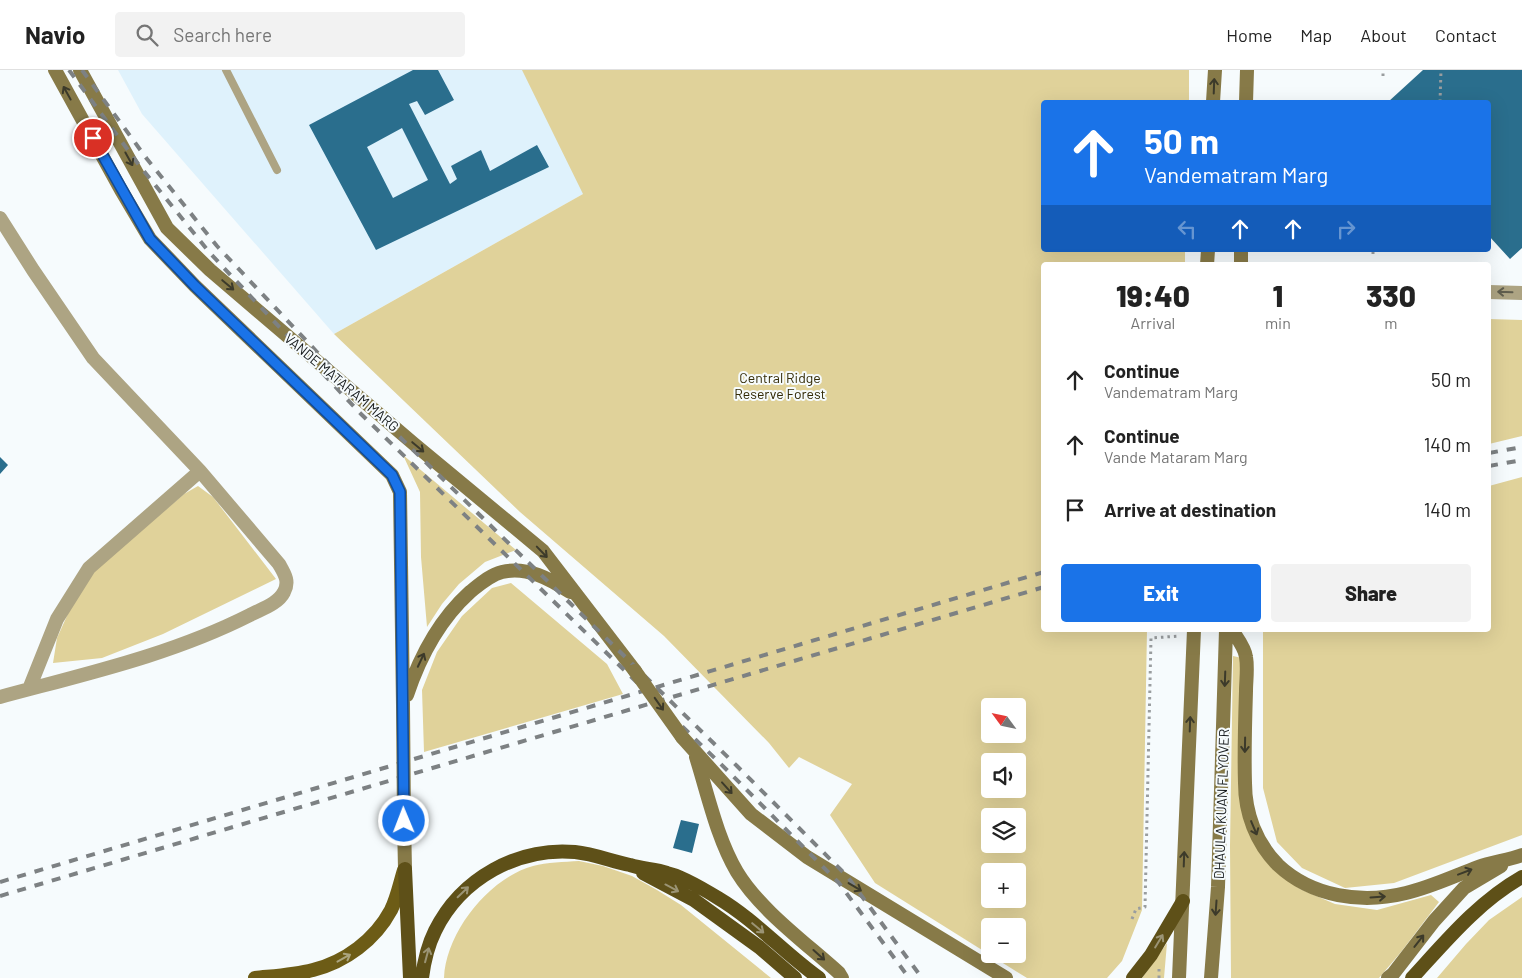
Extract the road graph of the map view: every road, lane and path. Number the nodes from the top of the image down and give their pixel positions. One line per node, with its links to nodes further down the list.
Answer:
1 (55, 70): 23 (main road, VANDE MATARAM MARG, one-way to 1)
2 (80, 70): 17 (main road, VANDE MATARAM MARG, one-way to 17)
3 (226, 70): 12 (lane)
4 (1215, 70): 9 (main road, one-way to 4)
5 (1247, 70): 10 (main road)
6 (1383, 70): 8 (path)
7 (1441, 70): 11 (path)
8 (1383, 76)
9 (1213, 100)
10 (1246, 100)
11 (1440, 100)
12 (278, 170)
13 (0, 218): 16 (street)
14 (1491, 292): 15 (street, one-way to 14)
15 (1522, 293)
16 (200, 471): 21 (street); 21 (street)
17 (578, 597): 23 (main road, one-way to 17); 24 (main road, VANDE MATARAM MARG, one-way to 24, bridge)
18 (1226, 632): 42 (main road, DHAULA KUAN FLYOVER, one-way to 42)
19 (1233, 632): 25 (main road, one-way to 25)
20 (1194, 633): 29 (main road, one-way to 20); 30 (path)
21 (29, 689): 22 (street)
22 (0, 697)
23 (403, 705): 27 (main road, VANDE MATARAM MARG, bridge)
24 (694, 752): 37 (main road, one-way to 37); 38 (main road, VANDE MATARAM MARG, one-way to 38)
25 (1520, 856): 43 (main road, one-way to 25)
26 (629, 865): 34 (highway, one-way to 26); 35 (highway, one-way to 35); 36 (highway, one-way to 36)
27 (405, 869): 32 (main road, one-way to 27); 33 (highway)
28 (1522, 877): 44 (highway)
29 (1183, 901): 39 (highway, one-way to 29, bridge); 41 (main road)
30 (1132, 919)
31 (1159, 966): 40 (path)
32 (255, 978)
33 (410, 978)
34 (422, 978)
35 (795, 978)
36 (819, 978)
37 (842, 978)
38 (1006, 978)
39 (1133, 978)
40 (1159, 978)
41 (1178, 978)
42 (1211, 978)
43 (1388, 978)
44 (1412, 978)

